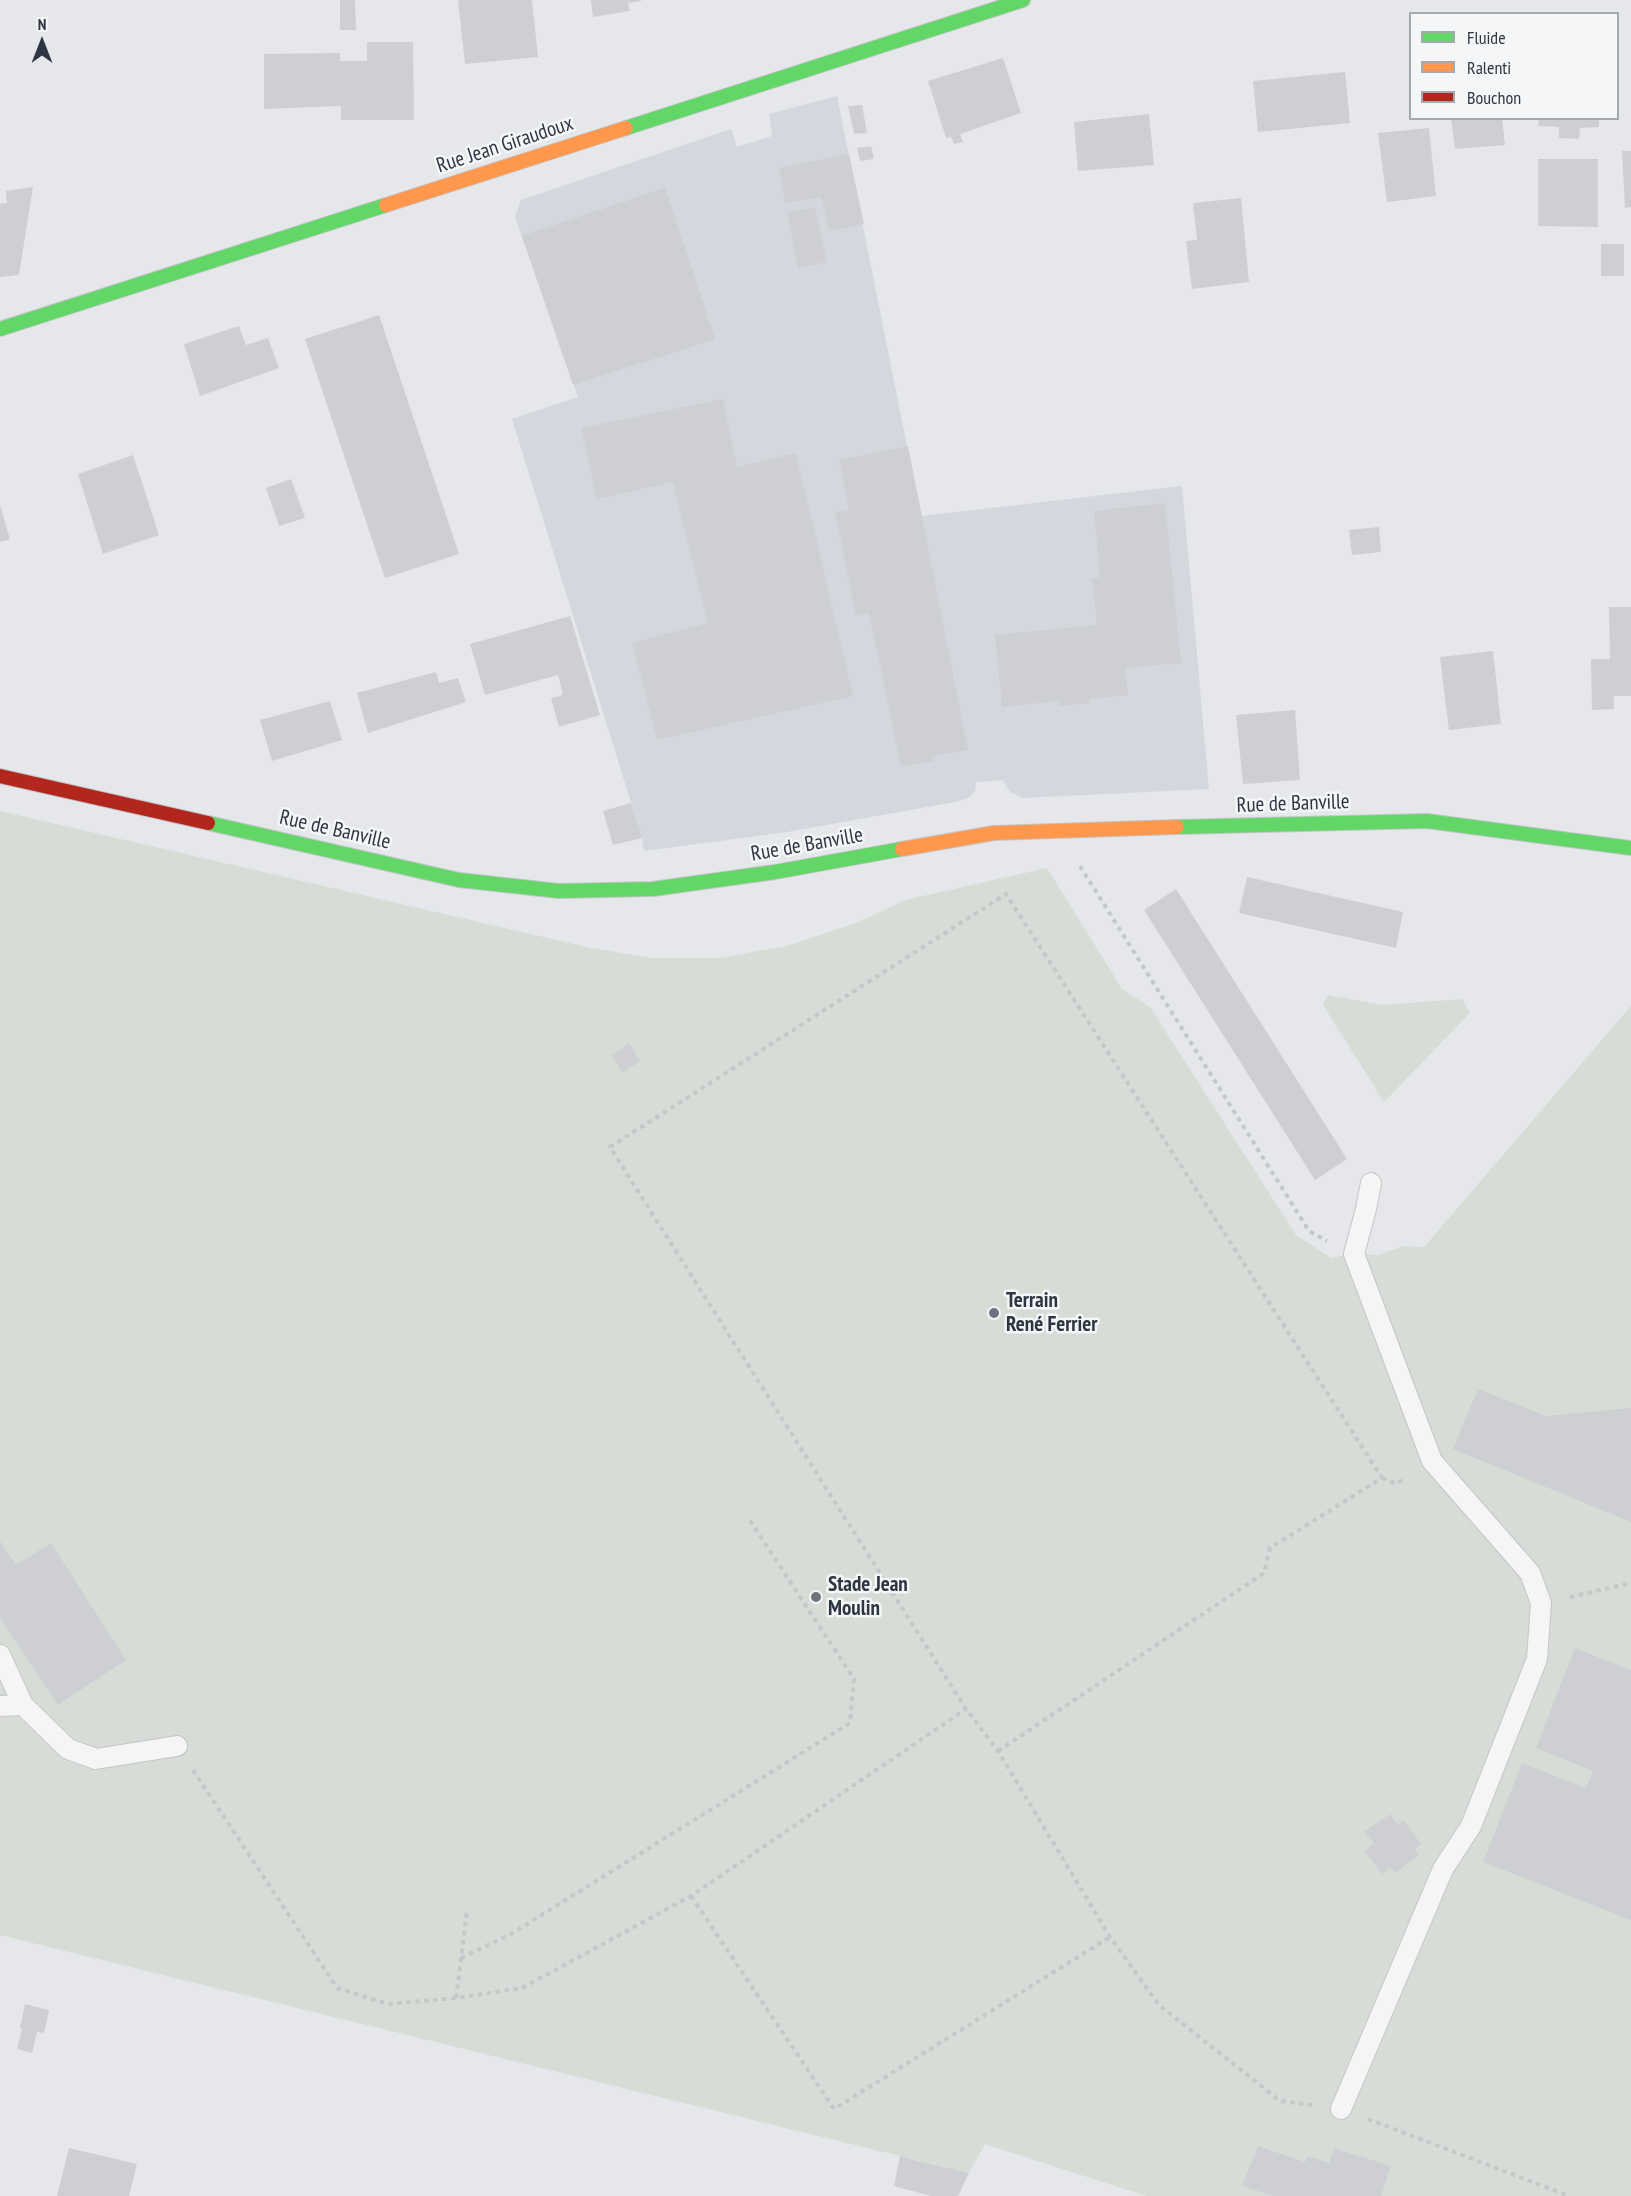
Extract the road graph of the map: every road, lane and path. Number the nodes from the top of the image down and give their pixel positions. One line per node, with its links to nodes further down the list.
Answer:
1 (1023, 0): 2 (street, Rue Jean Giraudoux)
2 (0, 329)
3 (0, 776): 4 (street, Rue de Banville)
4 (1065, 830): 5 (street, Rue de Banville); 7 (path)
5 (1631, 848)
6 (1371, 1183): 7 (lane)
7 (1354, 1254): 10 (lane)
8 (749, 1519): 20 (path)
9 (1631, 1583): 10 (path)
10 (1541, 1603): 22 (lane)
11 (0, 1655): 12 (lane)
12 (23, 1705): 13 (lane); 15 (lane)
13 (0, 1706)
14 (966, 1709): 16 (path); 16 (path); 17 (path)
15 (177, 1746): 21 (path)
16 (998, 1751): 19 (path)
17 (691, 1896): 19 (path); 21 (path)
18 (467, 1911): 20 (path)
19 (1110, 1937): 22 (path)
20 (461, 1958): 21 (path)
21 (456, 1998)
22 (1341, 2109): 23 (path)
23 (1569, 2196)

